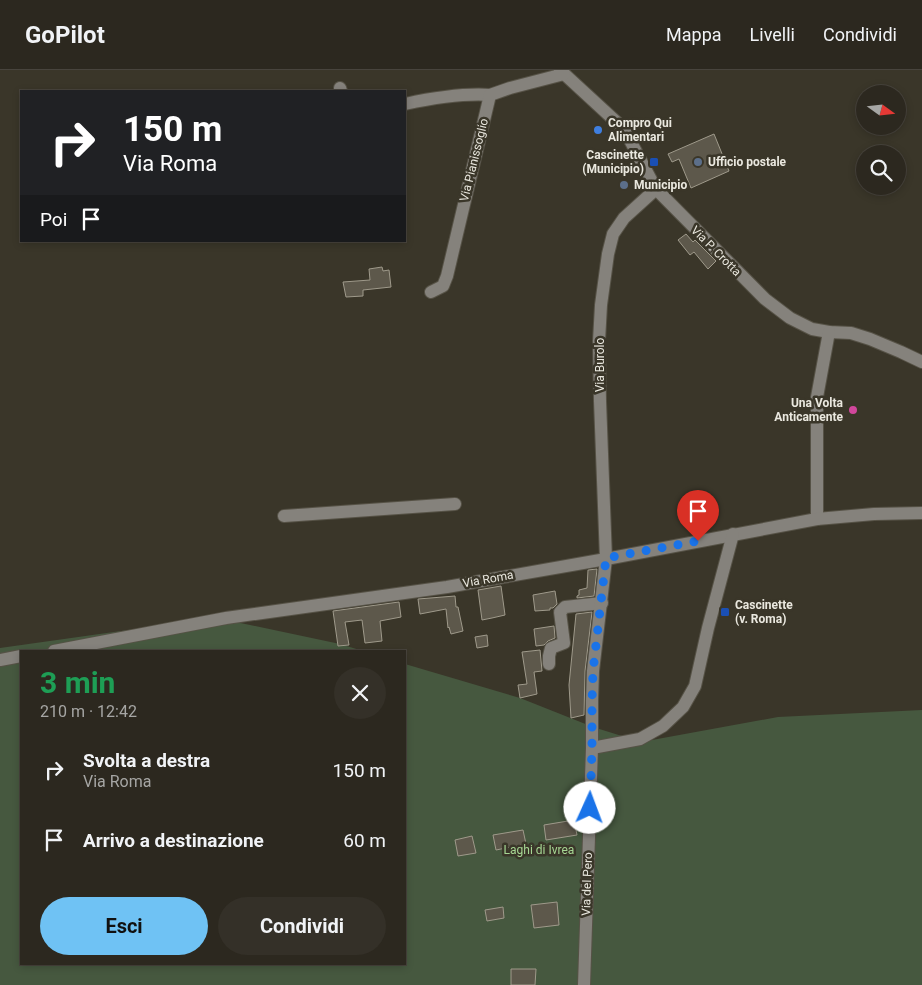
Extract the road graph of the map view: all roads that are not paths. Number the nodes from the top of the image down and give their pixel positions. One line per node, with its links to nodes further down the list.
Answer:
1 (562, 72): 2 (street); 4 (street, Via P. Crotta)
2 (490, 96): 3 (street); 5 (street, Via Pianissoglio)
3 (406, 104)
4 (656, 189): 6 (street, Via P. Crotta); 13 (street, Via Burolo)
5 (430, 292)
6 (829, 332): 7 (street, Via P. Crotta); 11 (street)
7 (922, 362)
8 (455, 504): 10 (street)
9 (922, 513): 11 (street, Via Roma)
10 (284, 516)
11 (817, 519): 12 (street, Via Roma)
12 (733, 534): 13 (street, Via Roma); 19 (street)
13 (606, 558): 14 (street, Via del Pero); 15 (street, Via Roma)
14 (602, 603): 18 (street); 19 (street, Via del Pero)
15 (59, 650)
16 (20, 656): 17 (street)
17 (0, 660)
18 (549, 664)
19 (592, 748): 20 (street, Via del Pero)
20 (584, 985)

